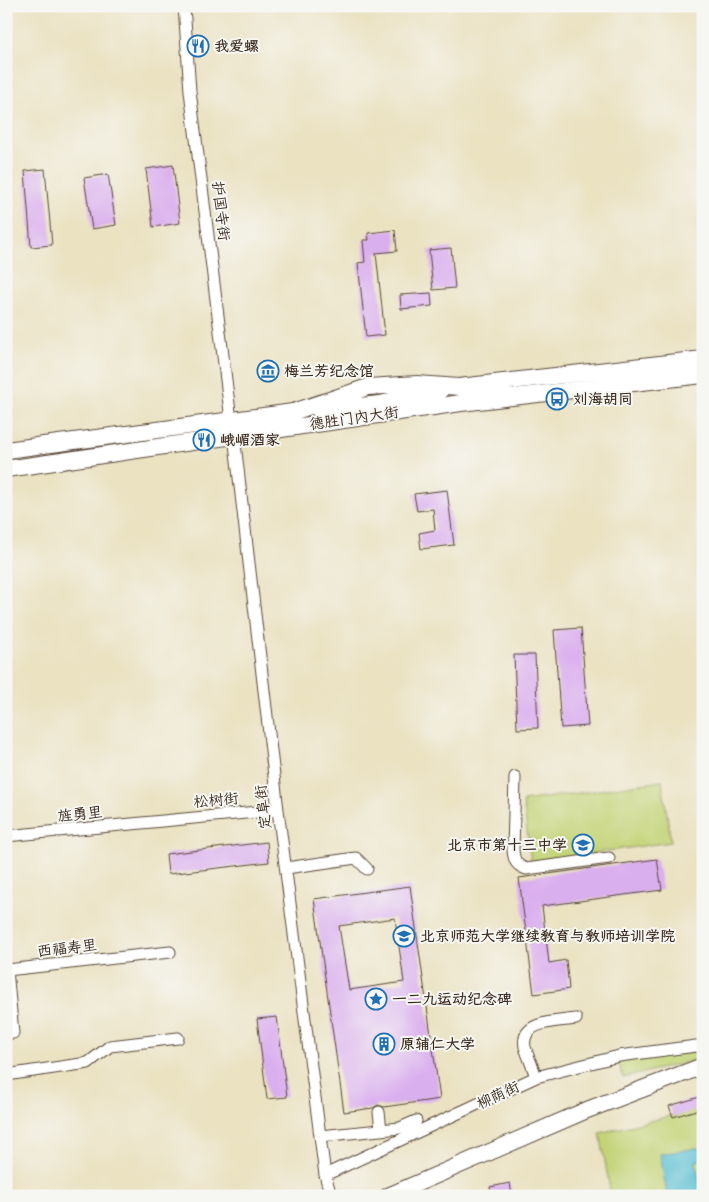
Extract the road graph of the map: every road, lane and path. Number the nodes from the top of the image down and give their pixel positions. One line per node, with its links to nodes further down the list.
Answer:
1 (184, 6): 6 (street, 护国寺街)
2 (703, 359): 4 (main road, 德胜门内大街)
3 (703, 375): 4 (main road, 德胜门内大街)
4 (294, 419): 6 (main road, 德胜门内大街)
5 (188, 425): 6 (main road, 德胜门内大街); 7 (main road); 8 (main road, 德胜门内大街)
6 (232, 427): 7 (main road, 德胜门内大街); 11 (street, 定阜街)
7 (190, 442): 9 (main road, 德胜门内大街)
8 (6, 450)
9 (6, 469)
10 (515, 777): 14 (street)
11 (278, 810): 12 (street, 松树街); 15 (street, 定阜街)
12 (156, 821): 13 (street, 旌勇里)
13 (6, 836)
14 (609, 858)
15 (286, 868): 16 (street); 28 (street, 定阜街)
16 (367, 869)
17 (170, 952): 19 (street, 西福寿里)
18 (576, 1019): 24 (street)
19 (6, 1033)
20 (178, 1038): 23 (street)
21 (703, 1048): 24 (street, 柳荫街)
22 (703, 1066): 31 (main road)
23 (6, 1075)
24 (536, 1077): 29 (street, 柳荫街)
25 (379, 1112): 27 (street)
26 (416, 1121): 27 (street)
27 (381, 1130): 28 (street)
28 (320, 1136): 29 (street, 定阜街)
29 (325, 1175): 30 (street)
30 (331, 1196)
31 (388, 1196)

